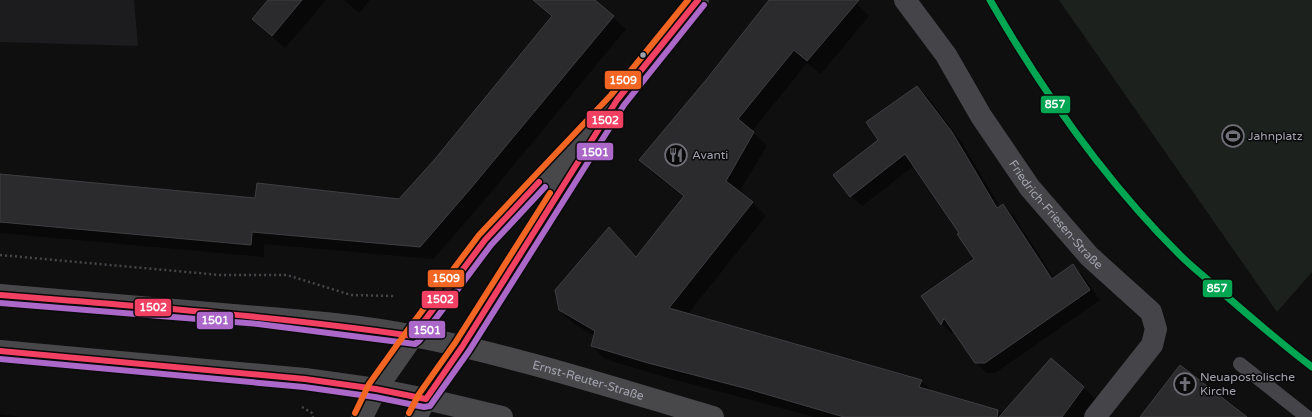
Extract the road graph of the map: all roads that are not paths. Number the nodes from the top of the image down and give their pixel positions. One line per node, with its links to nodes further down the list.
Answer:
1 (698, 0): 3 (main road)
2 (905, 0): 14 (street, Friedrich-Friesen-Straße)
3 (617, 100): 5 (main road); 6 (main road)
4 (0, 295): 5 (main road)
5 (413, 336): 6 (main road, Ernst-Reuter-Straße); 9 (main road)
6 (462, 347): 10 (main road); 13 (main road, Ernst-Reuter-Straße)
7 (0, 351): 9 (main road)
8 (1240, 364): 15 (lane)
9 (376, 389): 10 (main road); 11 (main road)
10 (421, 408): 12 (main road)
11 (362, 417)
12 (502, 417)
13 (713, 417)
14 (1095, 417)
15 (1307, 417)

